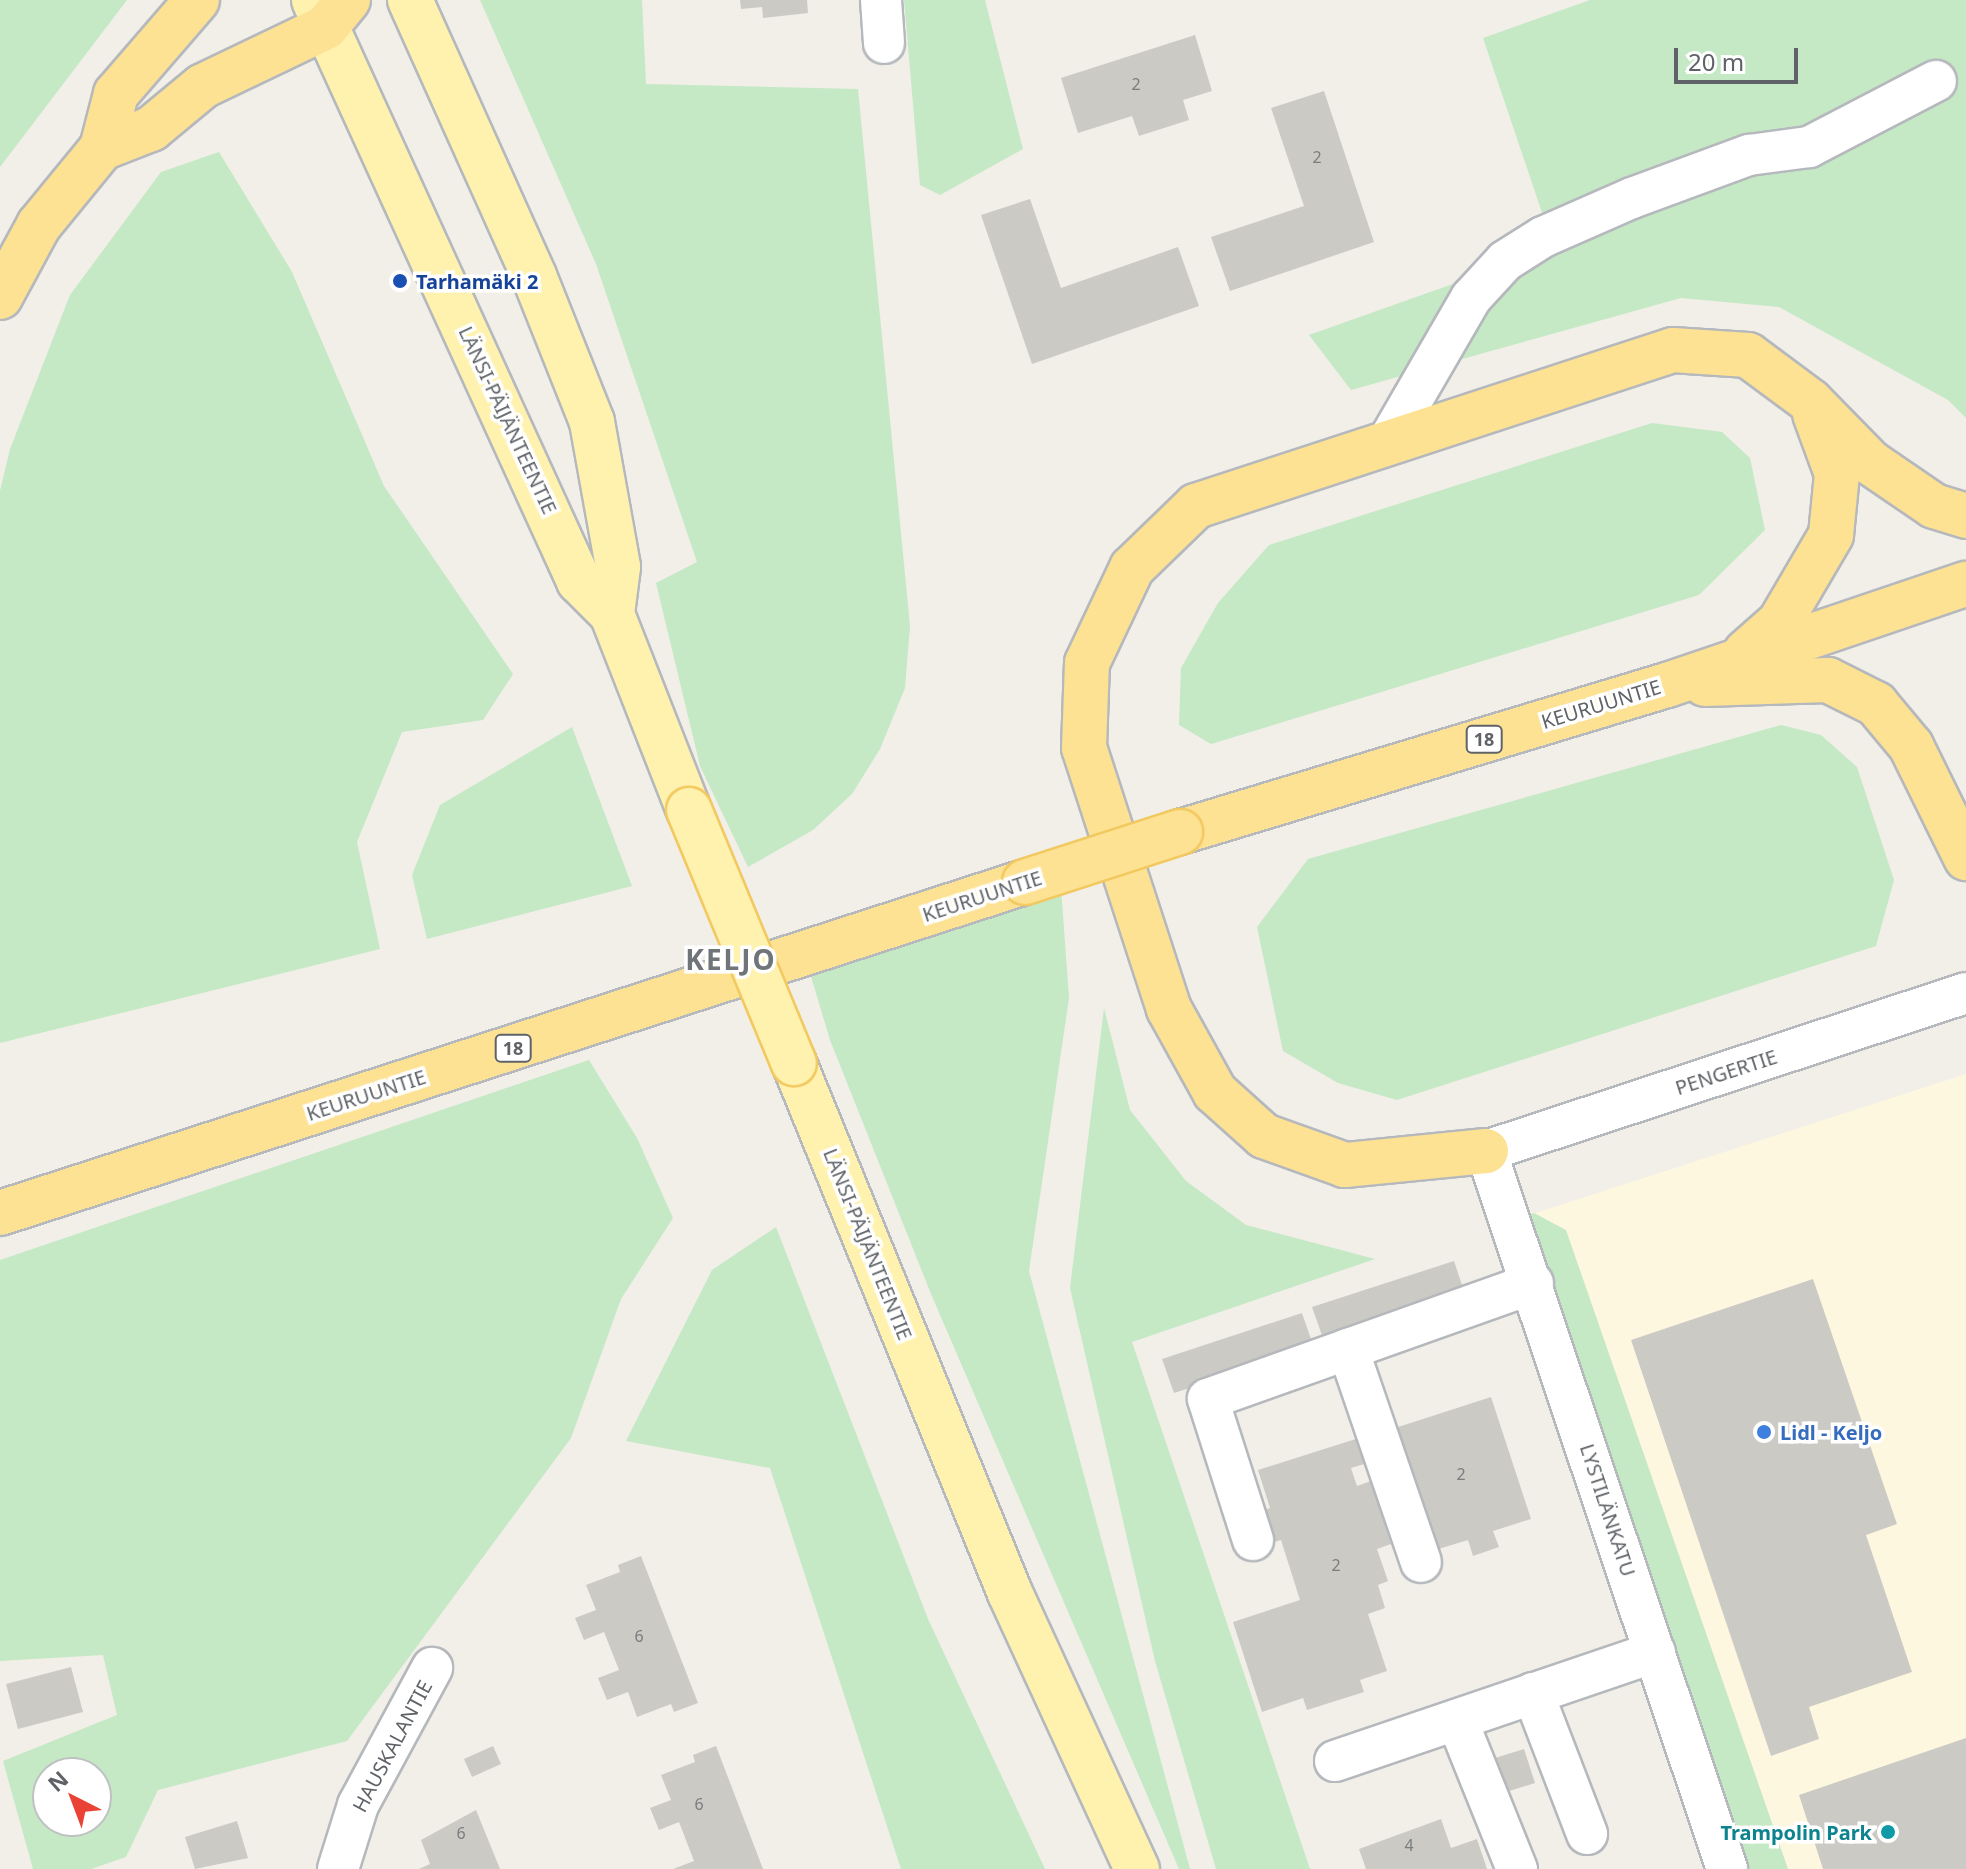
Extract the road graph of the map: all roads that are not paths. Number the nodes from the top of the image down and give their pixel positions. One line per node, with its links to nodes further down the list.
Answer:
1 (197, 0): 7 (highway)
2 (410, 0): 13 (main road, LÄNSI-PÄIJÄNTEENTIE)
3 (881, 0): 5 (street)
4 (329, 9): 7 (highway); 13 (main road, LÄNSI-PÄIJÄNTEENTIE)
5 (884, 43)
6 (1936, 81): 10 (street)
7 (102, 148): 8 (highway)
8 (0, 297)
9 (1810, 401): 10 (highway); 11 (highway); 14 (highway)
10 (1387, 443): 18 (highway)
11 (1966, 516)
12 (1966, 584): 14 (highway, KEURUUNTIE / 18)
13 (612, 614): 31 (main road, LÄNSI-PÄIJÄNTEENTIE, bridge)
14 (1739, 658): 15 (highway, KEURUUNTIE / 18)
15 (1667, 685): 16 (highway); 19 (highway, KEURUUNTIE / 18, bridge)
16 (1966, 858)
17 (1966, 993): 18 (street, PENGERTIE)
18 (1486, 1151): 20 (street, LYSTILÄNKATU)
19 (0, 1213)
20 (1533, 1283): 21 (street); 24 (street, LYSTILÄNKATU)
21 (1348, 1349): 22 (street); 23 (street)
22 (1253, 1540)
23 (1421, 1562)
24 (1655, 1652): 26 (street); 33 (street, LYSTILÄNKATU)
25 (432, 1668): 30 (street, HAUSKALANTIE)
26 (1533, 1693): 27 (street); 29 (street)
27 (1457, 1720): 28 (street); 32 (street)
28 (1335, 1761)
29 (1587, 1834)
30 (338, 1869)
31 (1137, 1869)
32 (1517, 1869)
33 (1727, 1869)

